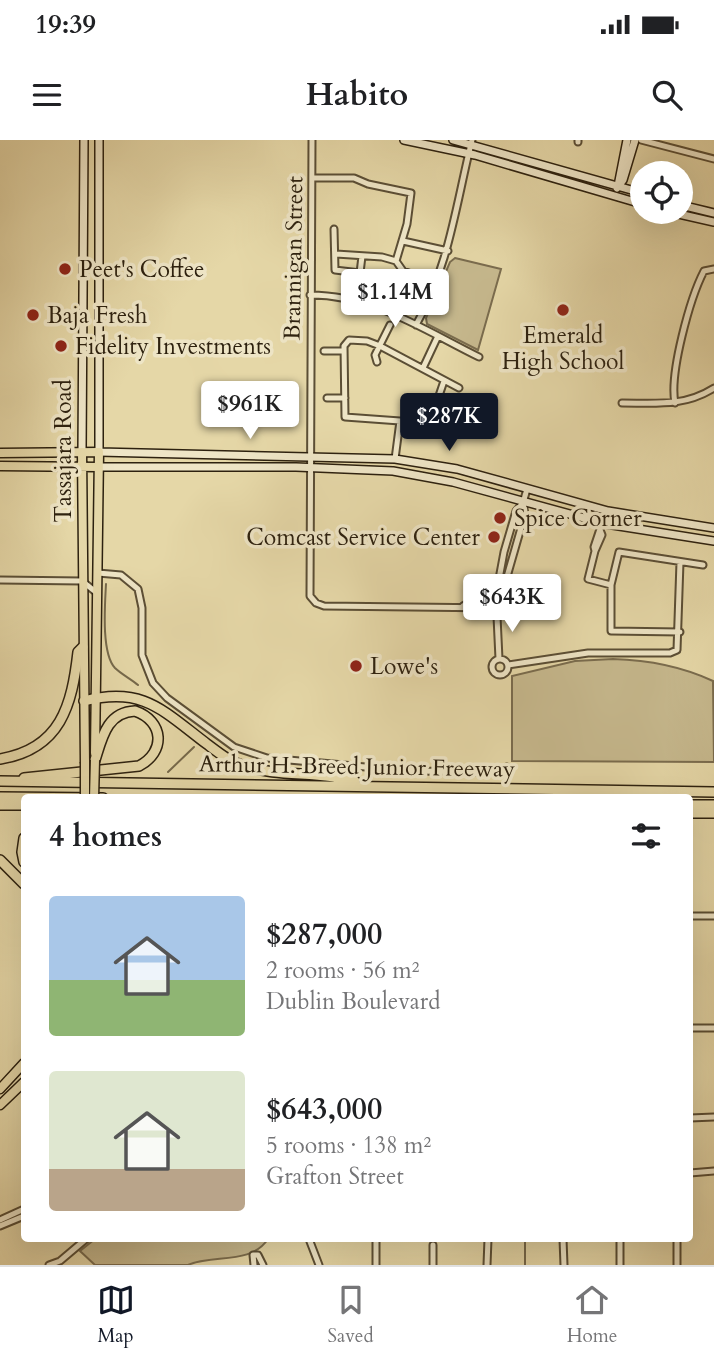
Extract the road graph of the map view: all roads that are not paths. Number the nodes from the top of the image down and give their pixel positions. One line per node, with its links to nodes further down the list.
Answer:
1 (84, 140): 47 (main road, Tassajara Road)
2 (99, 140): 48 (main road, Tassajara Road)
3 (312, 140): 12 (street, Brannigan Street)
4 (404, 140): 10 (main road)
5 (453, 140): 9 (main road)
6 (627, 140): 13 (main road)
7 (635, 140): 13 (main road)
8 (641, 140): 11 (street)
9 (472, 142): 10 (street); 13 (main road)
10 (469, 153): 15 (main road); 23 (street)
11 (714, 159)
12 (312, 178): 22 (street); 29 (street, Brannigan Street)
13 (618, 186): 14 (main road); 15 (main road)
14 (630, 190)
15 (615, 195): 16 (main road)
16 (630, 200)
17 (693, 208): 18 (main road)
18 (714, 213)
19 (693, 217): 20 (main road)
20 (714, 222)
21 (334, 229): 24 (street)
22 (403, 241): 23 (street); 26 (street)
23 (448, 251): 31 (street)
24 (336, 254): 25 (street); 25 (street)
25 (362, 256): 26 (street)
26 (396, 261): 28 (street)
27 (714, 269): 45 (street)
28 (417, 276)
29 (310, 295): 31 (street); 50 (street, Brannigan Street)
30 (390, 325): 33 (street)
31 (416, 325): 32 (street)
32 (438, 337): 36 (street); 38 (street)
33 (380, 346): 35 (street); 37 (street); 38 (street)
34 (324, 351): 35 (street)
35 (344, 351): 43 (street)
36 (479, 357)
37 (377, 362)
38 (423, 368): 39 (street)
39 (444, 381): 40 (street); 46 (street)
40 (459, 388)
41 (714, 390): 45 (street)
42 (327, 398): 43 (street)
43 (345, 398): 46 (street)
44 (622, 403): 45 (street)
45 (675, 403)
46 (400, 421): 51 (street)
47 (82, 452): 48 (main road); 49 (main road); 53 (main road, Tassajara Road)
48 (99, 452): 50 (main road); 54 (main road, Tassajara Road)
49 (0, 453)
50 (309, 456): 51 (main road); 55 (street, Brannigan Street)
51 (395, 459): 56 (main road)
52 (0, 466): 53 (main road)
53 (82, 467): 54 (main road); 65 (main road, Tassajara Road)
54 (98, 467): 55 (main road); 63 (main road, Tassajara Road)
55 (309, 468): 57 (main road); 68 (street, Brannigan Street)
56 (527, 489): 57 (street); 59 (main road)
57 (523, 503): 58 (main road); 68 (street)
58 (601, 527): 60 (main road); 66 (street)
59 (714, 528)
60 (714, 539)
61 (680, 562): 62 (street); 66 (street); 69 (street)
62 (703, 565)
63 (98, 573): 67 (main road, Tassajara Road); 77 (street)
64 (0, 580): 65 (street)
65 (82, 581): 67 (street); 70 (main road, Tassajara Road)
66 (611, 585): 69 (street)
67 (97, 593): 73 (main road, Tassajara Road)
68 (499, 604): 71 (street)
69 (680, 632): 72 (street)
70 (83, 647): 74 (main road, Tassajara Road); 75 (highway)
71 (499, 659): 72 (street); 72 (street)
72 (508, 665)
73 (97, 698): 74 (highway); 76 (main road, Tassajara Road); 80 (highway)
74 (84, 701): 76 (main road, Tassajara Road)
75 (0, 759)
76 (90, 761): 79 (highway); 82 (main road, bridge); 83 (main road, bridge)
77 (507, 767)
78 (0, 781): 79 (highway, Arthur H. Breed Junior Freeway)
79 (16, 782): 80 (highway, Arthur H. Breed Junior Freeway)
80 (370, 785): 81 (highway, Arthur H. Breed Junior Freeway)
81 (714, 792)
82 (86, 794)
83 (94, 794)
84 (0, 797): 85 (highway)
85 (21, 797)
86 (0, 805): 87 (highway)
87 (21, 805)
88 (693, 805): 89 (highway)
89 (714, 805)
90 (693, 813): 91 (highway)
91 (714, 813)
92 (0, 860): 93 (highway)
93 (21, 881)
94 (693, 916): 95 (street)
95 (714, 916)
96 (693, 1028): 97 (street)
97 (714, 1028)
98 (21, 1066): 100 (main road)
99 (21, 1085): 101 (main road)
100 (0, 1089)
101 (0, 1105)
102 (714, 1117): 103 (street)
103 (693, 1118)
104 (714, 1171): 105 (street)
105 (693, 1173)
106 (21, 1210): 108 (street)
107 (21, 1217): 109 (street)
108 (0, 1220)
109 (0, 1226)
110 (83, 1242): 118 (street)
111 (310, 1242): 122 (street)
112 (376, 1242): 123 (street)
113 (488, 1242): 125 (street)
114 (563, 1242): 126 (street)
115 (620, 1242): 127 (street)
116 (677, 1242): 128 (street)
117 (433, 1245): 124 (street)
118 (61, 1263): 119 (street)
119 (49, 1265)
120 (254, 1265): 121 (street)
121 (263, 1265)
122 (319, 1265)
123 (376, 1265)
124 (433, 1265)
125 (487, 1265)
126 (564, 1265)
127 (620, 1265)
128 (677, 1265)

